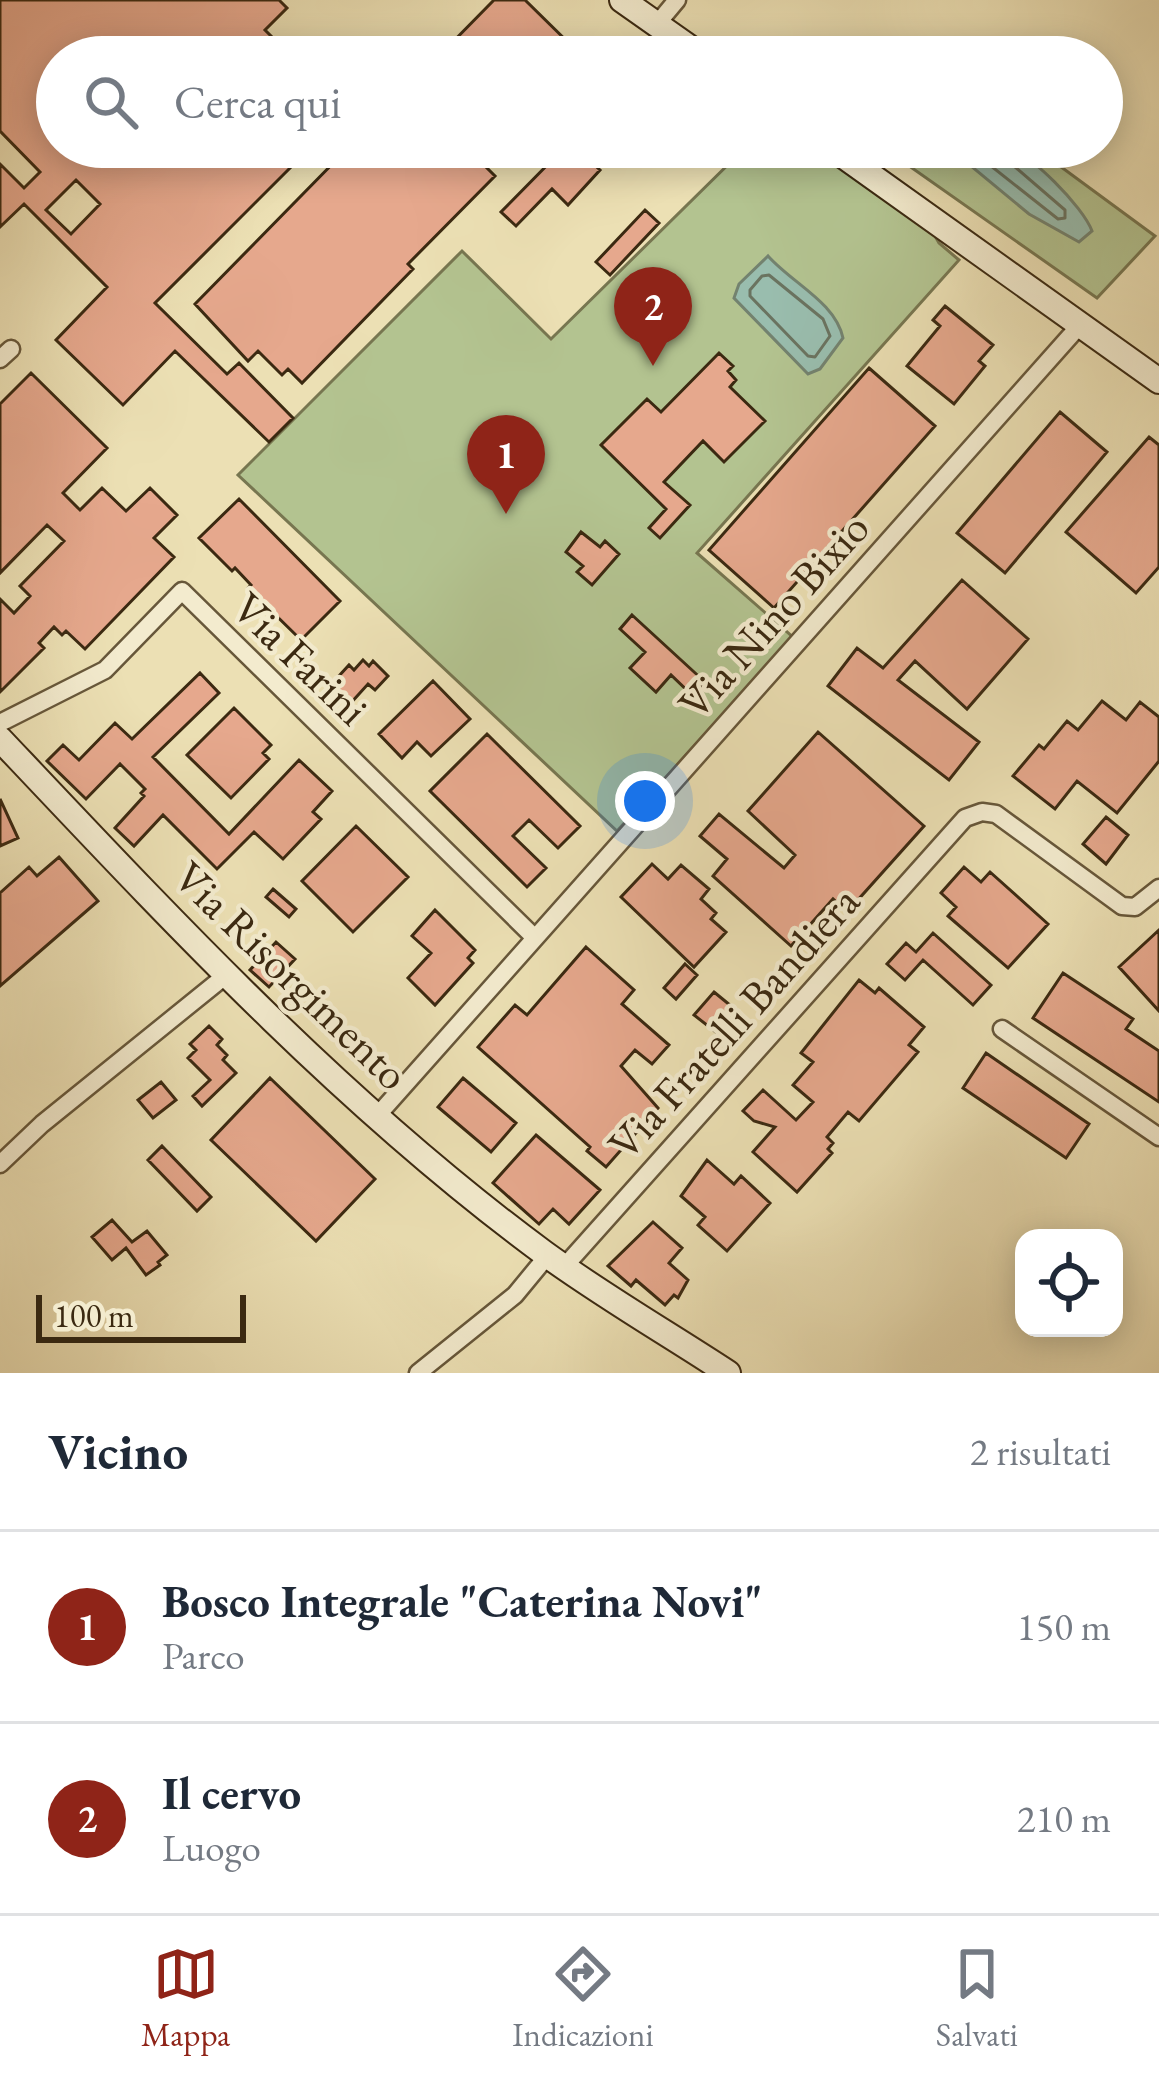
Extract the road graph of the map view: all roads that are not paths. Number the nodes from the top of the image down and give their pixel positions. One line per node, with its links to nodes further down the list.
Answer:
1 (622, 0): 3 (street)
2 (676, 0): 3 (street)
3 (657, 24): 4 (street)
4 (674, 36)
5 (860, 168): 6 (street)
6 (1080, 325): 7 (street); 11 (street, Via Nino Bixio)
7 (1159, 381)
8 (0, 723): 11 (street, Via Farini)
9 (0, 739): 12 (street, Via Risorgimento)
10 (1159, 888): 17 (street, Via Fratelli Bandiera)
11 (533, 936): 14 (street, Via Nino Bixio)
12 (225, 976): 14 (street, Via Risorgimento); 16 (street)
13 (1002, 1029): 15 (street)
14 (377, 1116): 17 (street, Via Risorgimento)
15 (1159, 1137)
16 (0, 1164)
17 (552, 1258): 18 (street, Via Fratelli Bandiera); 19 (street, Via Risorgimento)
18 (418, 1373)
19 (728, 1373)

